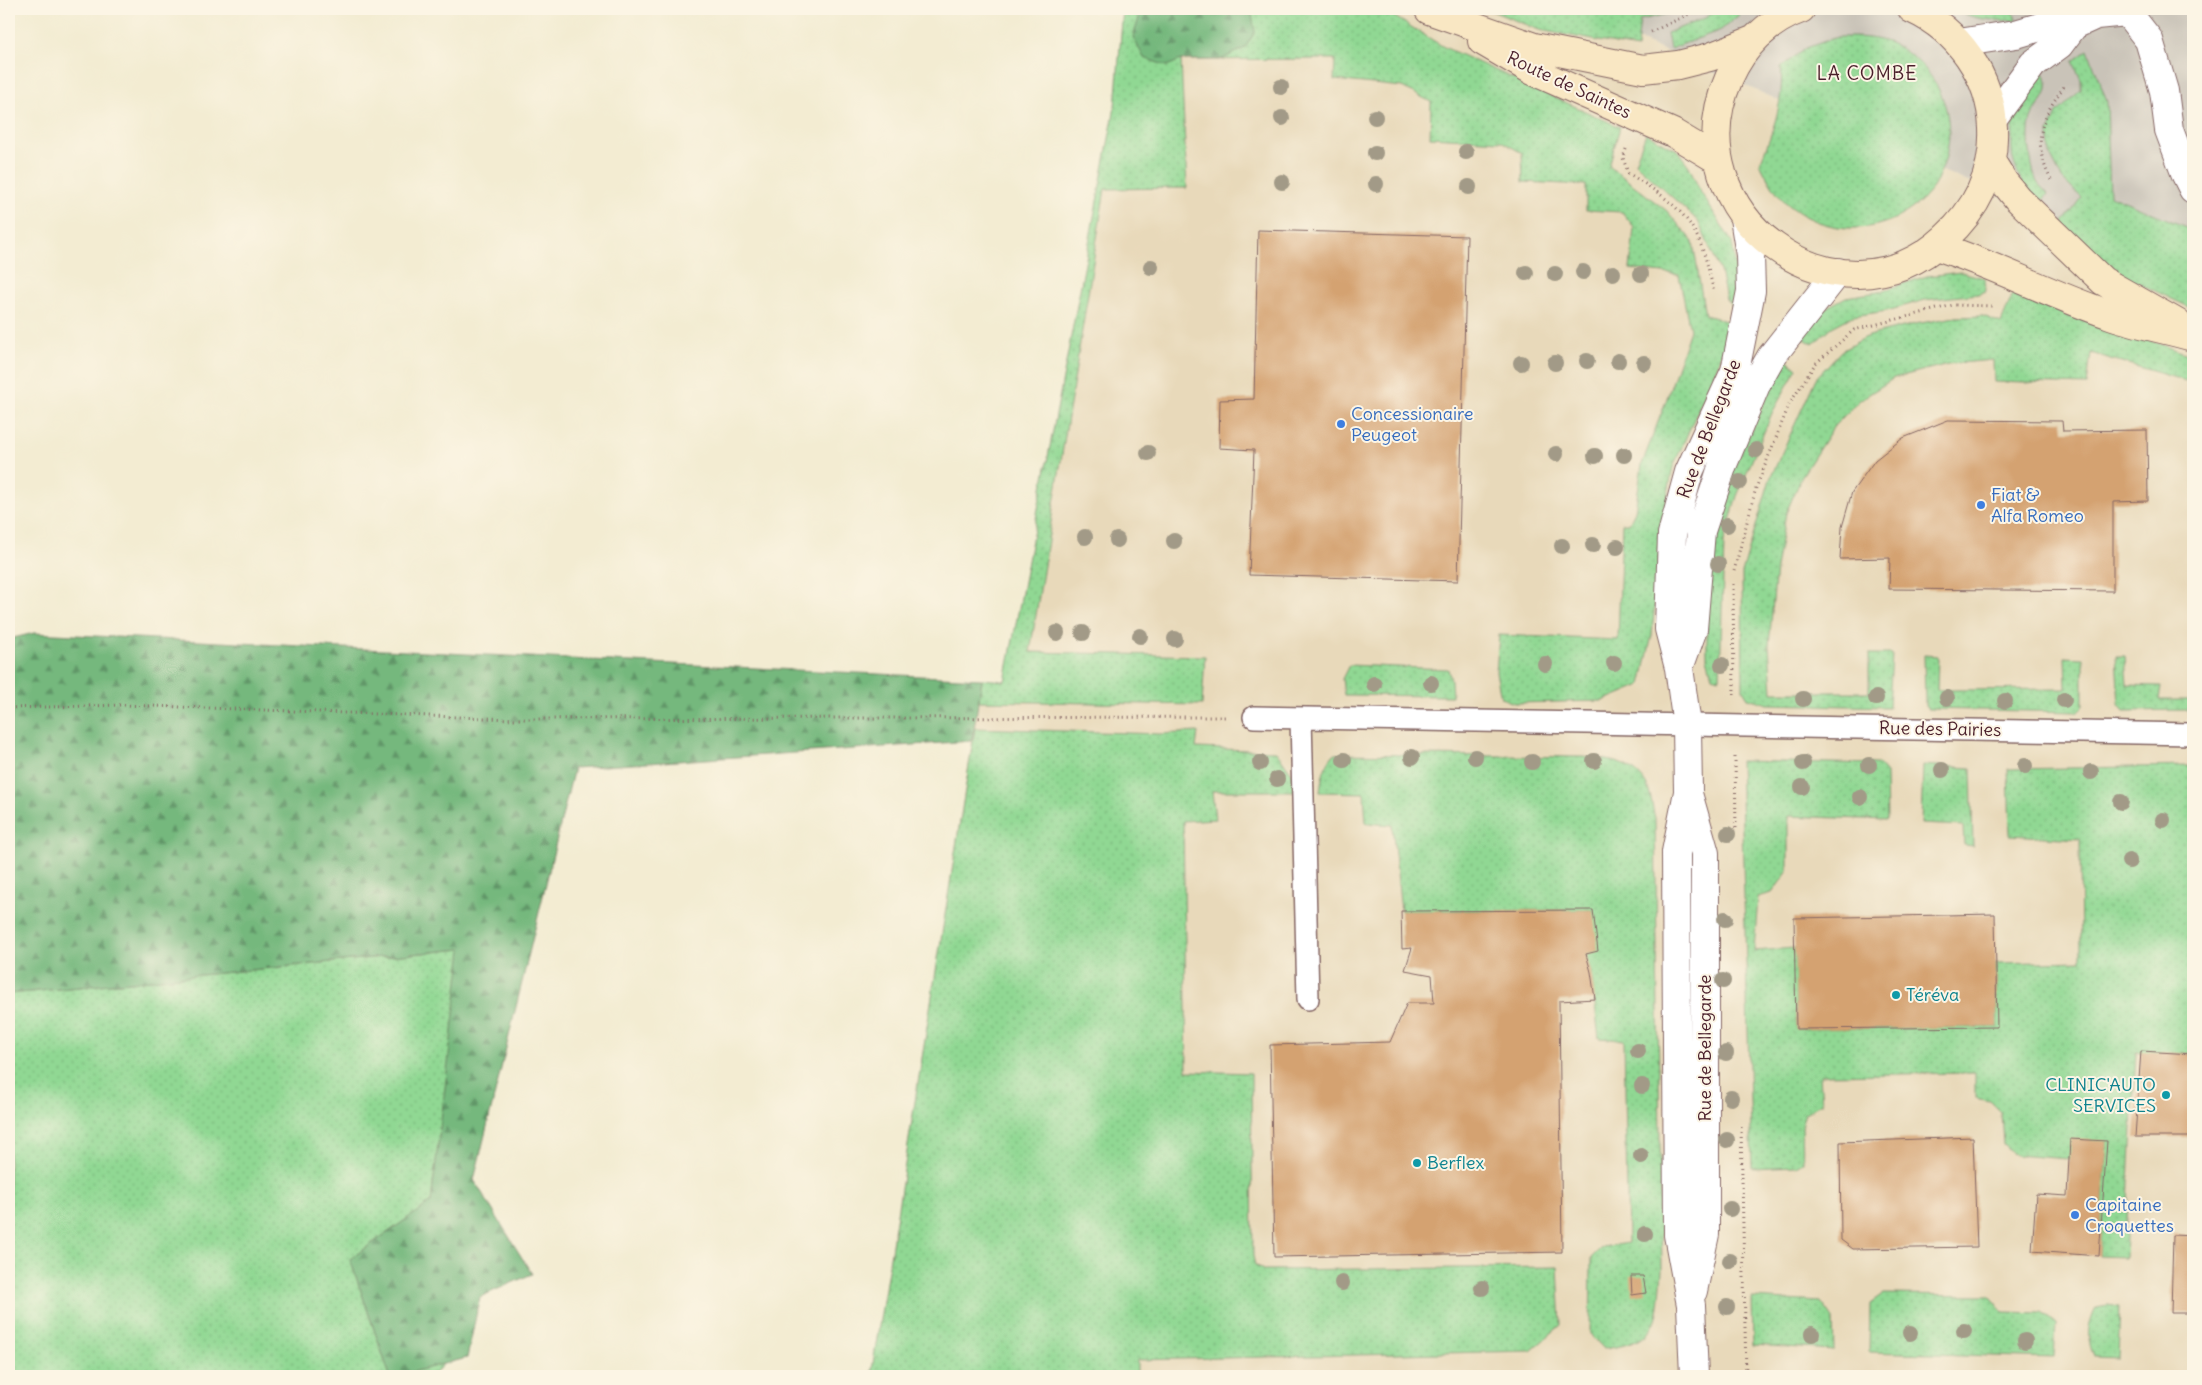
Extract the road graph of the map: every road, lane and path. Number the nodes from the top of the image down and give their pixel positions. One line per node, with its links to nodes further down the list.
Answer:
1 (1428, 9): 8 (street, Route de Saintes); 9 (street, Route de Saintes)
2 (1700, 9): 8 (path)
3 (1912, 9): 7 (street)
4 (1792, 10): 6 (street)
5 (2066, 35): 7 (street); 10 (street); 13 (street); 15 (path)
6 (1753, 40): 8 (street, Route de Saintes); 11 (street)
7 (1959, 43): 10 (street)
8 (1643, 69)
9 (1633, 116): 11 (street, Route de Saintes); 19 (path)
10 (1993, 118): 12 (street)
11 (1718, 160): 14 (street)
12 (1991, 160): 15 (street); 16 (street)
13 (2193, 188)
14 (1744, 218): 17 (street); 19 (street, Rue de Bellegarde)
15 (2048, 228): 20 (street)
16 (1936, 246): 17 (street); 18 (street)
17 (1838, 272): 22 (street, Rue de Bellegarde)
18 (2013, 277): 21 (street); 23 (path)
19 (1745, 324): 26 (street, Rue de Bellegarde)
20 (2193, 332)
21 (2193, 337)
22 (1782, 343): 23 (path); 26 (street, Rue de Bellegarde)
23 (1815, 364): 24 (path)
24 (1733, 574)
25 (1733, 583): 31 (path)
26 (1679, 668): 30 (street, Rue de Bellegarde)
27 (9, 708): 28 (path)
28 (1254, 716): 29 (lane, Rue des Pairies)
29 (1301, 718): 30 (lane, Rue des Pairies); 34 (lane)
30 (1687, 725): 31 (lane, Rue des Pairies); 36 (street, Rue de Bellegarde)
31 (1734, 725): 32 (lane, Rue des Pairies); 33 (path)
32 (2193, 734)
33 (1736, 834)
34 (1308, 999)
35 (1741, 1120): 37 (path)
36 (1694, 1376)
37 (1746, 1376)

